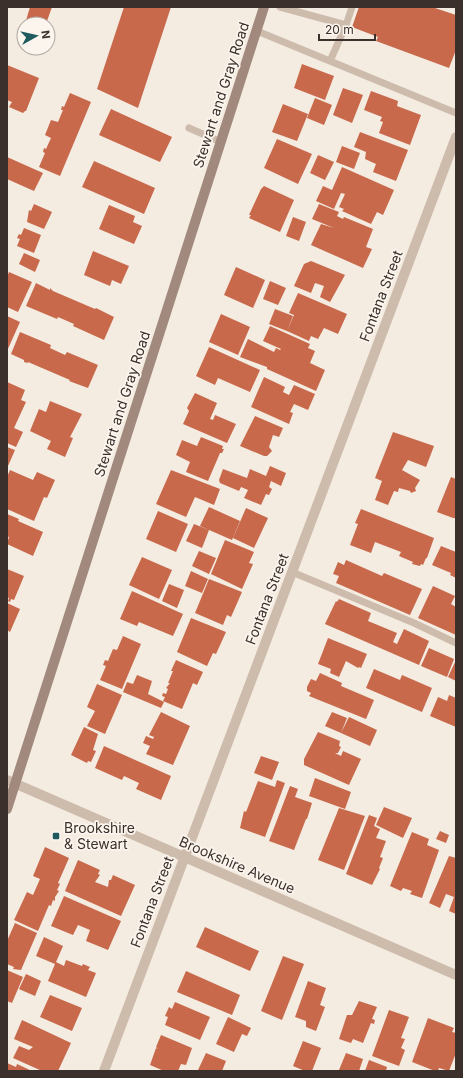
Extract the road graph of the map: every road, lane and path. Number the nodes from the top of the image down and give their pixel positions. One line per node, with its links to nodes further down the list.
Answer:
1 (264, 7): 5 (main road, Stewart and Gray Road)
2 (280, 7): 4 (lane)
3 (352, 7): 4 (lane)
4 (346, 25): 6 (lane)
5 (257, 31): 6 (lane); 10 (main road, Stewart and Gray Road)
6 (330, 61): 7 (lane)
7 (456, 113)
8 (189, 128): 10 (lane)
9 (456, 137): 11 (street, Fontana Street)
10 (221, 142): 13 (main road, Stewart and Gray Road)
11 (292, 572): 12 (lane); 15 (street, Fontana Street)
12 (456, 643)
13 (11, 781): 14 (main road, Stewart and Gray Road); 15 (street, Brookshire Avenue)
14 (7, 809)
15 (184, 858): 16 (street, Brookshire Avenue); 17 (street, Fontana Street)
16 (456, 975)
17 (104, 1071)

